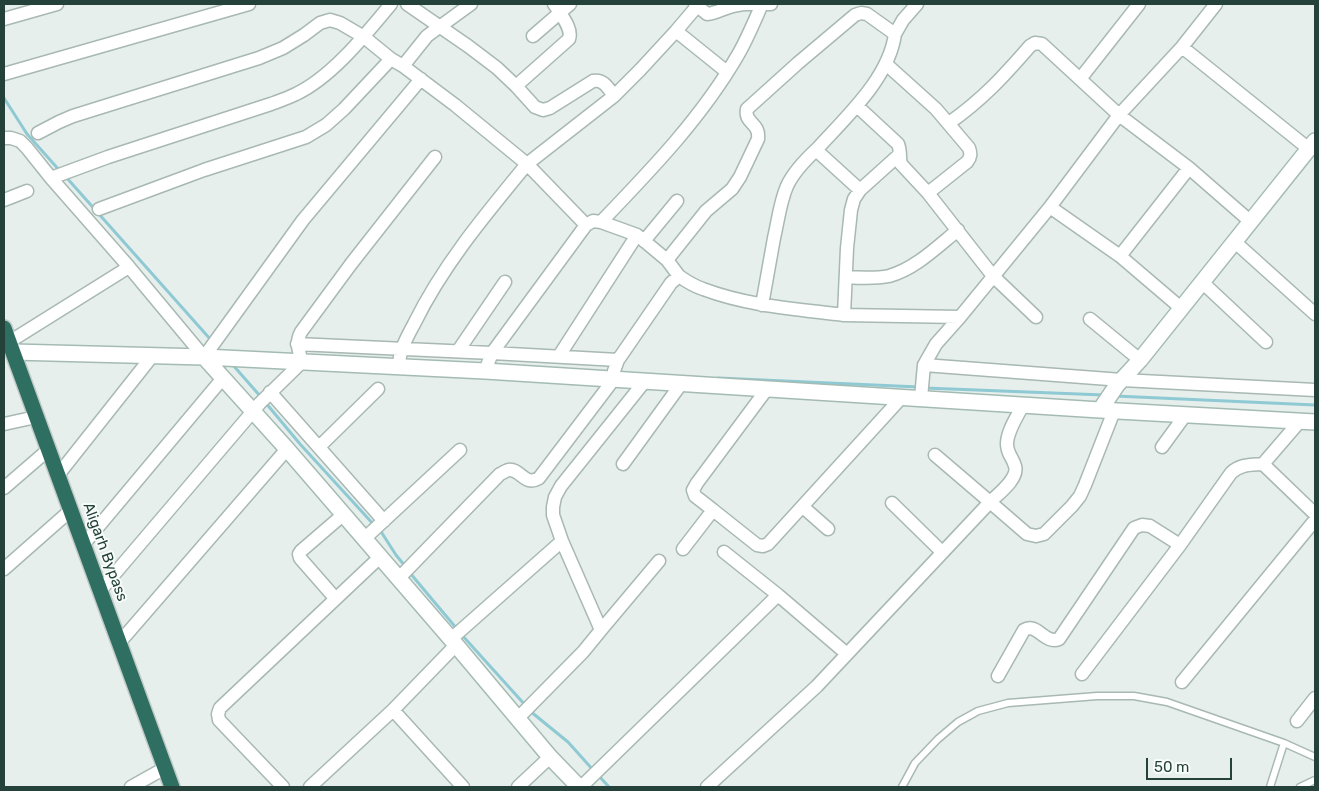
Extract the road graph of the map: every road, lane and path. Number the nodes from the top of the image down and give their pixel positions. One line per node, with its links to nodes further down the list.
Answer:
1 (57, 4): 13 (street)
2 (249, 4): 27 (street)
3 (391, 4): 21 (street)
4 (407, 4): 17 (street)
5 (472, 4): 17 (street)
6 (570, 4): 14 (street)
7 (762, 4): 8 (street); 12 (street); 26 (street)
8 (771, 4)
9 (917, 4): 19 (street)
10 (1139, 4): 29 (street)
11 (1216, 4): 22 (street)
12 (697, 5): 18 (street)
13 (28, 8): 16 (street)
14 (557, 8): 20 (street); 30 (street)
15 (858, 8): 19 (street); 58 (street)
16 (4, 19)
17 (440, 26): 25 (street); 30 (street)
18 (676, 31): 26 (street); 31 (street)
19 (895, 34): 24 (street)
20 (533, 36)
21 (364, 37): 23 (street); 35 (street); 43 (street)
22 (1182, 47): 33 (street); 37 (street)
23 (391, 59): 25 (street); 50 (street)
24 (886, 64): 32 (street); 34 (street)
25 (403, 66): 28 (street)
26 (727, 72): 51 (street)
27 (4, 74)
28 (421, 78): 41 (street); 74 (street)
29 (1080, 79): 33 (street); 34 (street)
30 (516, 86): 31 (street)
31 (614, 96): 41 (street)
32 (857, 106): 38 (street); 39 (street)
33 (1120, 115): 42 (street); 49 (street)
34 (949, 123): 46 (street)
35 (38, 133)
36 (4, 138): 43 (street)
37 (1312, 145): 52 (street)
38 (816, 150): 44 (street); 65 (street)
39 (900, 154): 44 (street); 46 (street)
40 (435, 157): 77 (street)
41 (527, 164): 53 (street); 80 (street)
42 (1189, 168): 52 (street); 57 (street)
43 (59, 175): 59 (street)
44 (860, 190): 62 (street)
45 (27, 191): 47 (street)
46 (928, 193): 54 (street)
47 (4, 200)
48 (677, 201): 55 (street)
49 (1050, 207): 57 (street); 61 (street)
50 (99, 209)
51 (602, 222): 53 (street); 55 (street)
52 (1251, 222): 56 (street)
53 (586, 225): 76 (street)
54 (958, 230): 61 (street); 62 (street)
55 (641, 238): 58 (street); 79 (street)
56 (1235, 242): 64 (street); 67 (street)
57 (1120, 256): 66 (street)
58 (667, 260): 60 (street)
59 (129, 268): 72 (street); 74 (street)
60 (678, 276): 65 (street); 82 (street)
61 (993, 276): 69 (street); 70 (street)
62 (846, 277): 68 (street)
63 (505, 282): 75 (street)
64 (1202, 282): 66 (street); 73 (street)
65 (762, 305): 68 (street)
66 (1181, 308): 81 (street)
67 (1315, 314)
68 (844, 315): 69 (street)
69 (960, 317): 84 (street)
70 (1036, 317)
71 (1090, 319): 81 (street)
72 (8, 341): 78 (street); 98 (highway, Aligarh Bypass)
73 (1266, 342)
74 (211, 346): 77 (street); 78 (street); 85 (street)
75 (458, 351): 76 (street); 80 (street)
76 (492, 352): 79 (street); 83 (street)
77 (300, 353): 80 (street); 94 (street)
78 (153, 355): 109 (street)
79 (559, 356): 82 (street)
80 (400, 358): 83 (street)
81 (1140, 360): 88 (street)
82 (616, 368): 83 (street); 86 (street); 130 (street)
83 (485, 371)
84 (923, 371): 88 (street); 92 (street)
85 (223, 378): 94 (street); 122 (street)
86 (645, 381): 87 (street); 121 (street)
87 (681, 384): 90 (street); 107 (street)
88 (1116, 387): 91 (street); 96 (street)
89 (378, 389): 102 (street)
90 (767, 389): 93 (street); 115 (street)
91 (1315, 390)
92 (921, 394): 93 (street); 95 (street)
93 (902, 397): 113 (street)
94 (262, 401): 102 (street); 103 (street); 131 (street)
95 (1022, 405): 96 (street); 111 (street)
96 (1107, 410): 97 (street); 111 (street)
97 (1186, 414): 99 (street); 101 (street)
98 (36, 417): 100 (street); 104 (highway, Aligarh Bypass)
99 (1309, 419): 108 (street)
100 (4, 424)
101 (1162, 447)
102 (319, 448): 120 (street)
103 (287, 449): 116 (street); 136 (street)
104 (48, 450): 109 (highway, Aligarh Bypass); 110 (street)
105 (460, 450): 120 (street)
106 (936, 455): 111 (street)
107 (623, 464)
108 (1263, 464): 117 (street); 123 (street)
109 (58, 476): 114 (highway, Aligarh Bypass)
110 (4, 488)
111 (990, 502): 126 (street)
112 (892, 503): 126 (street)
113 (803, 507): 115 (street); 119 (street)
114 (71, 510): 122 (highway, Aligarh Bypass); 129 (street)
115 (713, 510): 124 (street)
116 (344, 514): 120 (street); 133 (street)
117 (1315, 514)
118 (1315, 520): 140 (street)
119 (828, 528)
120 (374, 530): 127 (street)
121 (562, 541): 134 (street); 135 (street)
122 (83, 544): 131 (highway, Aligarh Bypass)
123 (1180, 545): 138 (street); 139 (street)
124 (683, 549)
125 (724, 552): 132 (street)
126 (942, 552): 137 (street)
127 (380, 557): 130 (street); 133 (street)
128 (659, 561): 134 (street)
129 (4, 569)
130 (404, 572): 135 (street)
131 (100, 591): 136 (highway, Aligarh Bypass)
132 (778, 596): 137 (street); 151 (street)
133 (335, 598): 154 (street)
134 (601, 630): 143 (street)
135 (456, 637): 142 (street); 143 (street)
136 (119, 642): 148 (highway, Aligarh Bypass)
137 (847, 654): 157 (street)
138 (1082, 674)
139 (998, 676)
140 (1182, 682)
141 (1315, 698): 144 (street)
142 (393, 710): 150 (street); 155 (street)
143 (524, 712): 147 (street)
144 (1297, 721)
145 (1284, 743): 146 (lane); 158 (lane); 159 (lane)
146 (1315, 756)
147 (550, 757): 151 (street); 156 (street)
148 (165, 768): 152 (street); 153 (highway, Aligarh Bypass)
149 (1315, 780): 160 (lane)
150 (313, 786)
151 (582, 786)
152 (131, 787)
153 (172, 787)
154 (283, 787)
155 (463, 787)
156 (518, 787)
157 (707, 787)
158 (902, 787)
159 (1270, 787)
160 (1300, 787)

